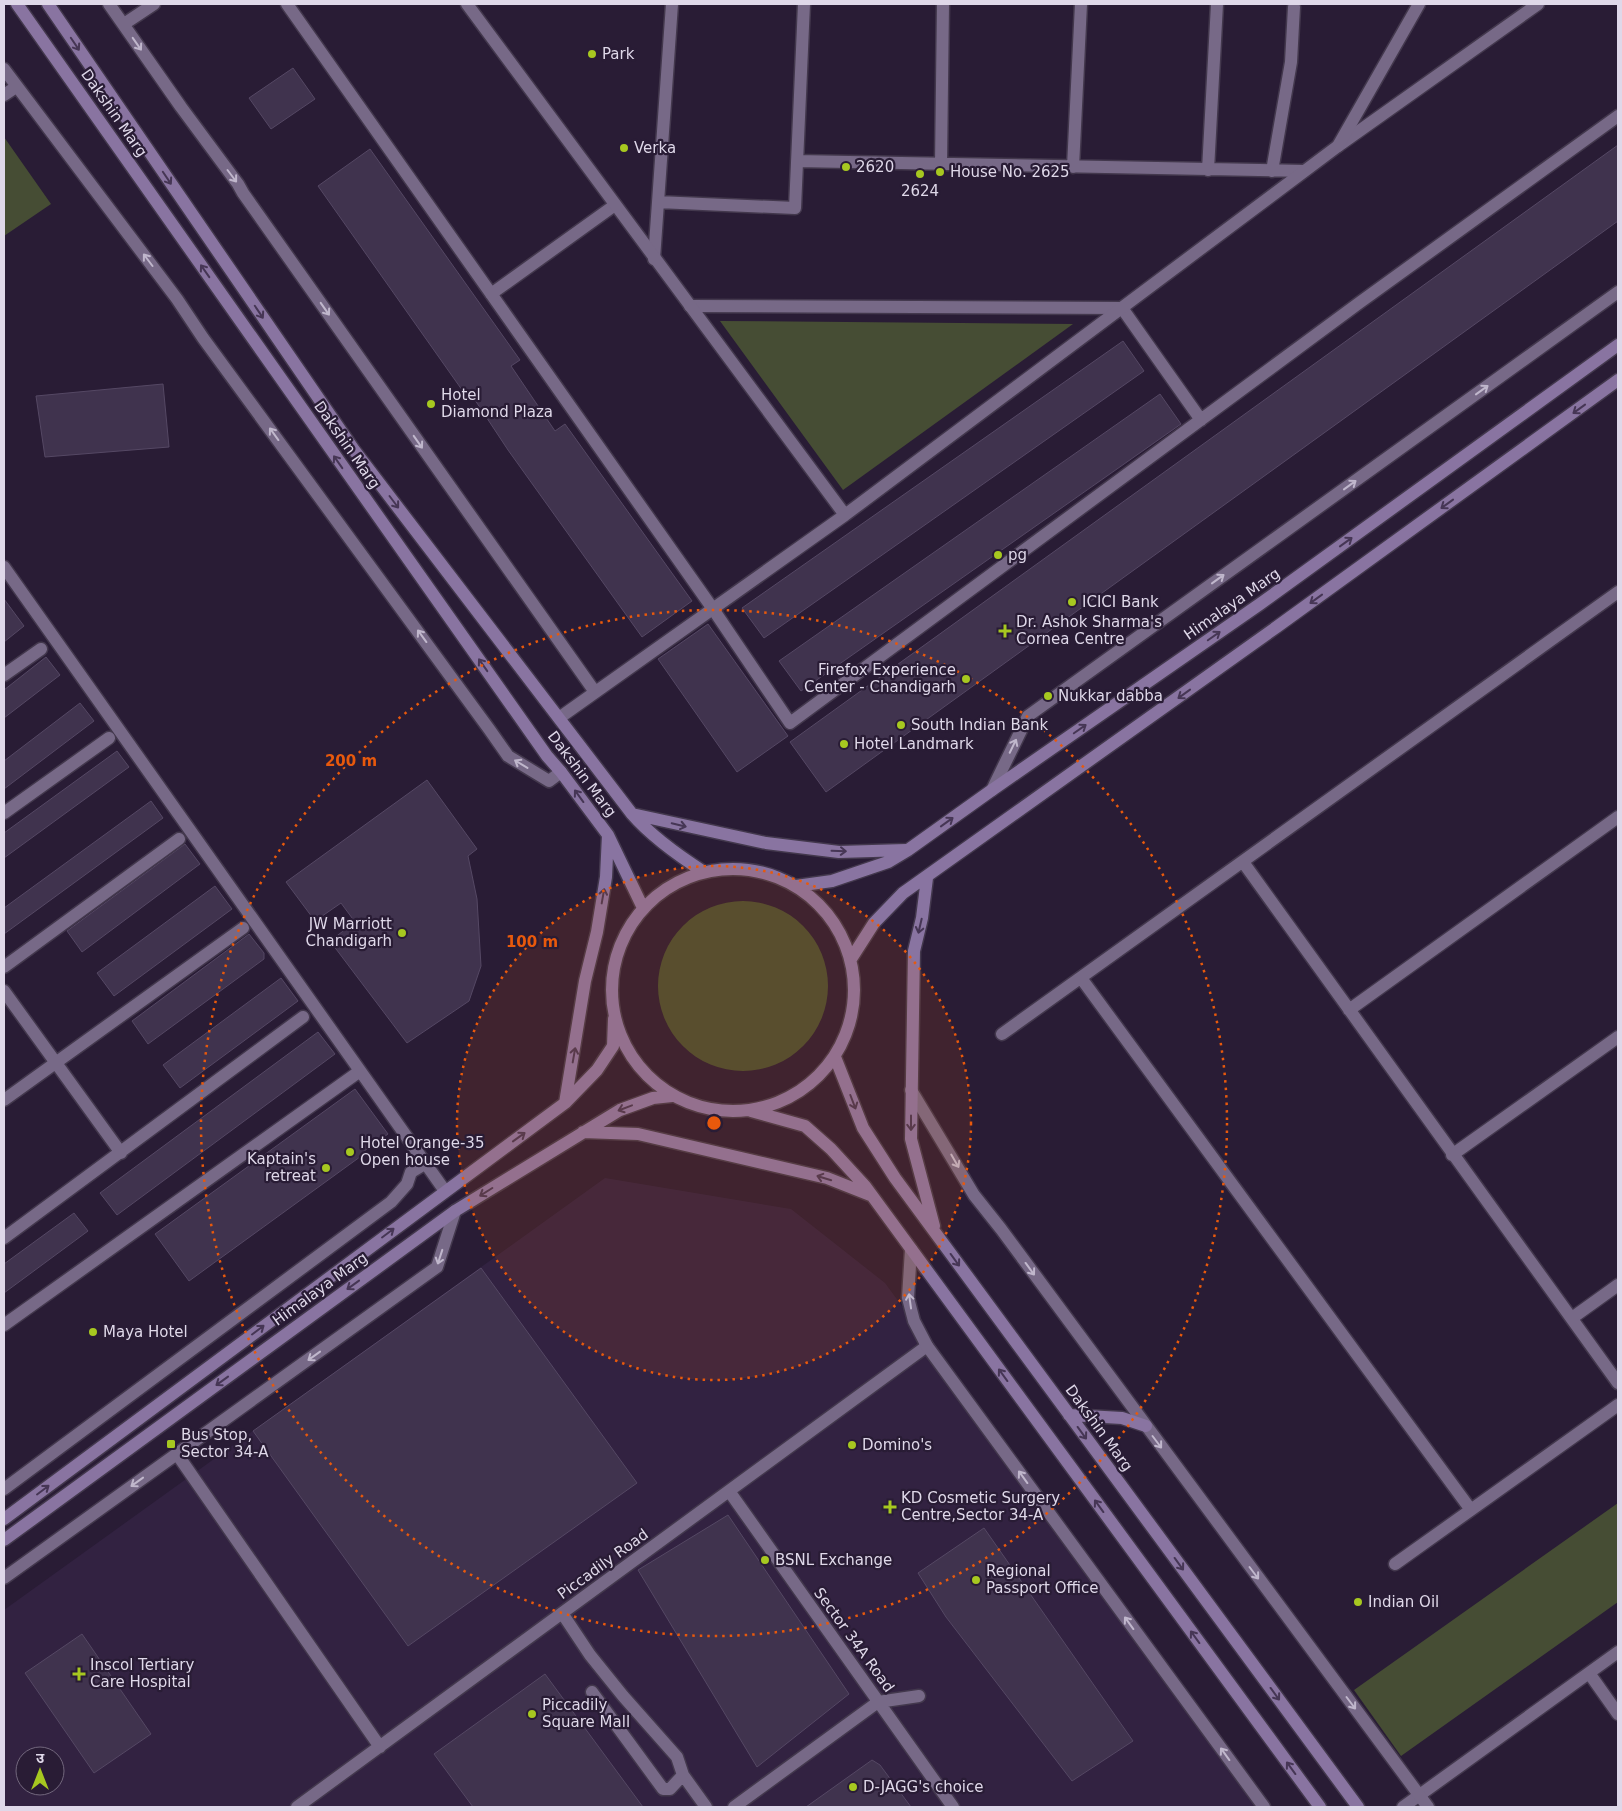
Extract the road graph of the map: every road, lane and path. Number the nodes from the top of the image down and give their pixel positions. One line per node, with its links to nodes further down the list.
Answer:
1 (17, 4): 46 (main road, Dakshin Marg, one-way to 1)
2 (48, 4): 44 (main road, Dakshin Marg, one-way to 44)
3 (109, 4): 15 (street)
4 (154, 4): 15 (street)
5 (287, 4): 31 (street)
6 (467, 4): 28 (street)
7 (672, 4): 27 (street)
8 (804, 4): 21 (street)
9 (944, 4): 22 (street)
10 (1081, 4): 23 (street)
11 (1217, 4): 24 (street)
12 (1419, 4): 20 (street)
13 (1538, 4): 20 (street)
14 (1294, 7): 25 (street)
15 (124, 24): 43 (street, one-way to 43)
16 (4, 69): 17 (street)
17 (16, 86): 18 (street); 46 (street, one-way to 17)
18 (4, 95)
19 (1618, 116): 36 (street)
20 (1338, 146): 26 (street)
21 (797, 161): 22 (street); 27 (street)
22 (941, 164): 23 (street)
23 (1073, 167): 24 (street)
24 (1208, 170): 25 (street)
25 (1272, 171): 26 (street)
26 (1304, 171): 33 (street)
27 (658, 202): 29 (street)
28 (615, 205): 29 (street); 31 (street)
29 (654, 259): 32 (street)
30 (1618, 292): 47 (street, one-way to 30)
31 (492, 294): 40 (street)
32 (690, 306): 33 (street); 37 (street)
33 (1122, 308): 36 (street); 37 (street)
34 (1618, 345): 47 (main road, Himalaya Marg, one-way to 34)
35 (1618, 380): 56 (main road, one-way to 56)
36 (1201, 420): 40 (street)
37 (845, 515): 40 (street)
38 (4, 567): 71 (street)
39 (1618, 592): 54 (street)
40 (713, 609): 43 (street)
41 (41, 649): 42 (street)
42 (4, 675)
43 (595, 692): 44 (street)
44 (559, 718): 49 (main road, Dakshin Marg)
45 (109, 738): 48 (street)
46 (562, 772): 51 (main road, Dakshin Marg, one-way to 46)
47 (992, 790): 53 (main road, Himalaya Marg, one-way to 47)
48 (4, 812)
49 (632, 814): 53 (main road, one-way to 53); 55 (main road, Dakshin Marg)
50 (1618, 817): 64 (street)
51 (608, 836): 58 (main road, Dakshin Marg); 75 (main road, one-way to 51)
52 (179, 839): 61 (street)
53 (908, 850): 57 (main road, Himalaya Marg)
54 (1243, 862): 62 (street); 64 (street)
55 (704, 872): 57 (main road); 58 (main road)
56 (927, 878): 60 (main road); 72 (main road, one-way to 72)
57 (796, 886): 60 (main road)
58 (643, 908): 66 (main road)
59 (243, 928): 70 (street)
60 (851, 960): 69 (main road)
61 (4, 967)
62 (1081, 978): 67 (street); 98 (street)
63 (4, 991): 70 (street)
64 (1349, 1010): 79 (street)
65 (303, 1017): 78 (street)
66 (614, 1019): 73 (main road); 75 (main road, Himalaya Marg)
67 (1002, 1034)
68 (1618, 1037): 79 (street)
69 (835, 1057): 76 (main road); 84 (main road, Dakshin Marg, one-way to 84)
70 (56, 1063): 74 (street); 78 (street)
71 (360, 1071): 80 (street); 89 (street)
72 (911, 1090): 84 (main road, one-way to 84); 94 (street, one-way to 94)
73 (672, 1096): 76 (main road); 77 (main road, Himalaya Marg, one-way to 77)
74 (4, 1100)
75 (565, 1103): 81 (main road, Himalaya Marg, one-way to 75)
76 (751, 1110): 82 (main road)
77 (582, 1132): 82 (main road, one-way to 77); 83 (main road, Himalaya Marg, one-way to 83)
78 (121, 1153): 85 (street)
79 (1452, 1155): 88 (street)
80 (426, 1163): 81 (street); 96 (street)
81 (444, 1191): 99 (main road, Himalaya Marg, one-way to 81)
82 (870, 1195): 86 (main road)
83 (455, 1211): 95 (street, one-way to 95); 100 (main road, Himalaya Marg, one-way to 100)
84 (937, 1235): 93 (main road, Dakshin Marg, one-way to 93)
85 (4, 1238)
86 (911, 1249): 90 (street, one-way to 86); 118 (main road, one-way to 86)
87 (1618, 1285): 88 (street)
88 (1572, 1318): 91 (street)
89 (4, 1325)
90 (927, 1346): 97 (street, Piccadily Road); 117 (street, one-way to 90)
91 (1618, 1383)
92 (1618, 1405): 98 (street)
93 (1069, 1415): 94 (main road); 119 (main road, Dakshin Marg, one-way to 119)
94 (1146, 1426): 112 (street, one-way to 112)
95 (177, 1454): 102 (street, one-way to 102); 110 (street)
96 (4, 1489)
97 (729, 1491): 103 (street, Piccadily Road); 108 (street, Sector 34A Road)
98 (1471, 1510): 101 (street)
99 (4, 1519)
100 (4, 1540)
101 (1396, 1564)
102 (4, 1578)
103 (562, 1613): 110 (street, Piccadily Road); 111 (street)
104 (1618, 1652): 105 (street)
105 (1589, 1672): 109 (street); 112 (street)
106 (592, 1692): 111 (street)
107 (919, 1696): 108 (street)
108 (878, 1702): 115 (street); 116 (street, Sector 34A Road)
109 (1618, 1714)
110 (380, 1747): 113 (street, Piccadily Road)
111 (683, 1775): 114 (street)
112 (1419, 1795): 120 (street); 121 (street)
113 (297, 1807)
114 (706, 1807)
115 (734, 1807)
116 (954, 1807)
117 (1264, 1807)
118 (1320, 1807)
119 (1358, 1807)
120 (1403, 1807)
121 (1428, 1807)

